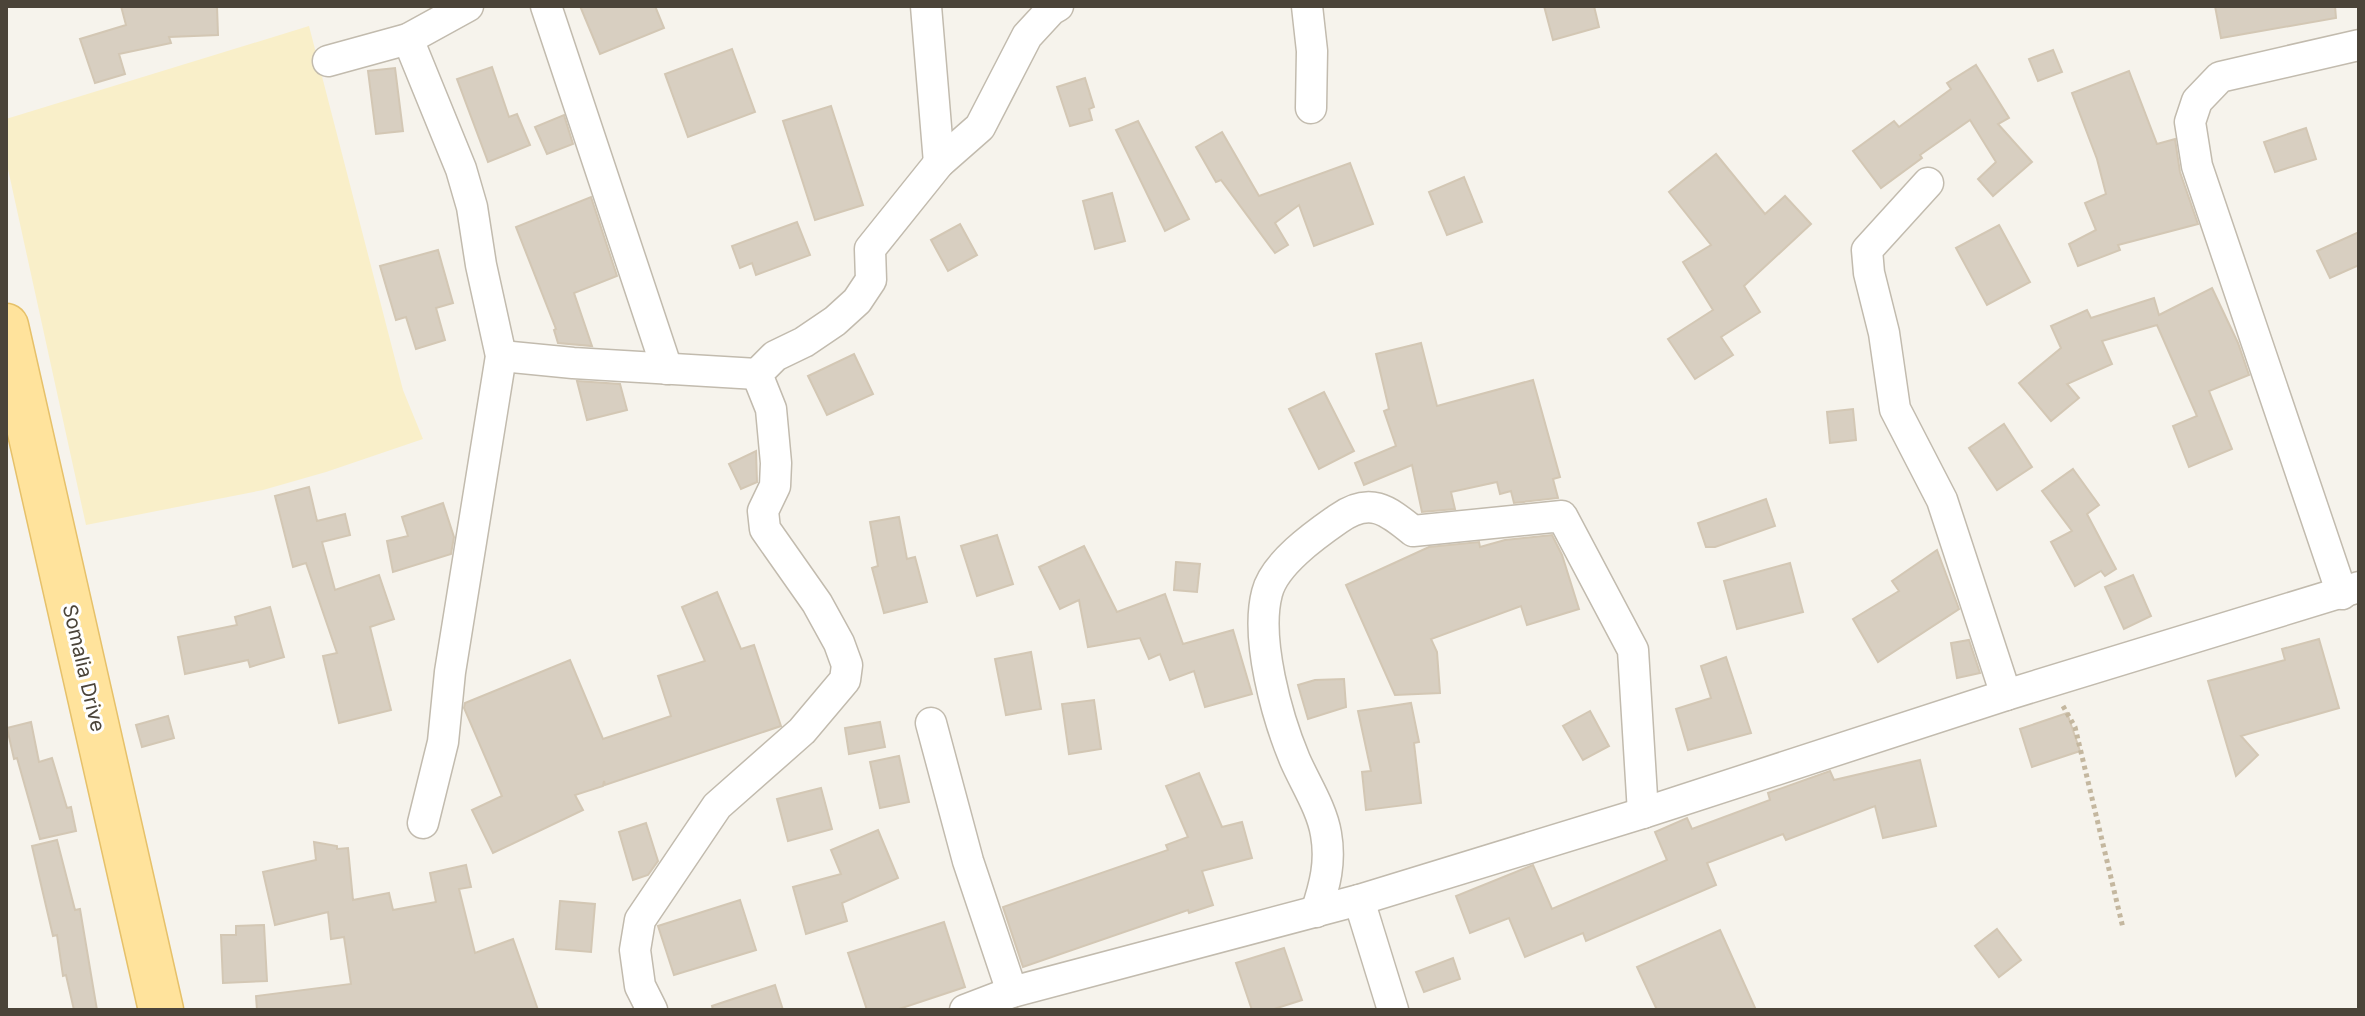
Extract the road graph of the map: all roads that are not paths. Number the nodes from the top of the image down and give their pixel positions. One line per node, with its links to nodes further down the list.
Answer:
1 (468, 6): 6 (street)
2 (546, 6): 14 (street)
3 (926, 6): 10 (street)
4 (1058, 6): 10 (street)
5 (1307, 6): 9 (street)
6 (408, 39): 8 (street); 13 (street)
7 (2359, 45): 17 (street)
8 (328, 61)
9 (1311, 108)
10 (939, 163): 15 (street)
11 (1928, 183): 18 (street)
12 (6, 326): 27 (main road, Somalia Drive)
13 (501, 356): 14 (street); 21 (street)
14 (667, 369): 15 (street)
15 (757, 374): 28 (street)
16 (6, 442): 26 (main road, Somalia Drive)
17 (2351, 590): 18 (street)
18 (2006, 695): 20 (street)
19 (931, 723): 24 (street)
20 (1643, 813): 22 (street); 23 (street)
21 (423, 823)
22 (1359, 900): 23 (street); 29 (street)
23 (1316, 912): 24 (street)
24 (1012, 992): 25 (street)
25 (977, 1008)
26 (138, 1010)
27 (161, 1010)
28 (652, 1010)
29 (1393, 1010)

